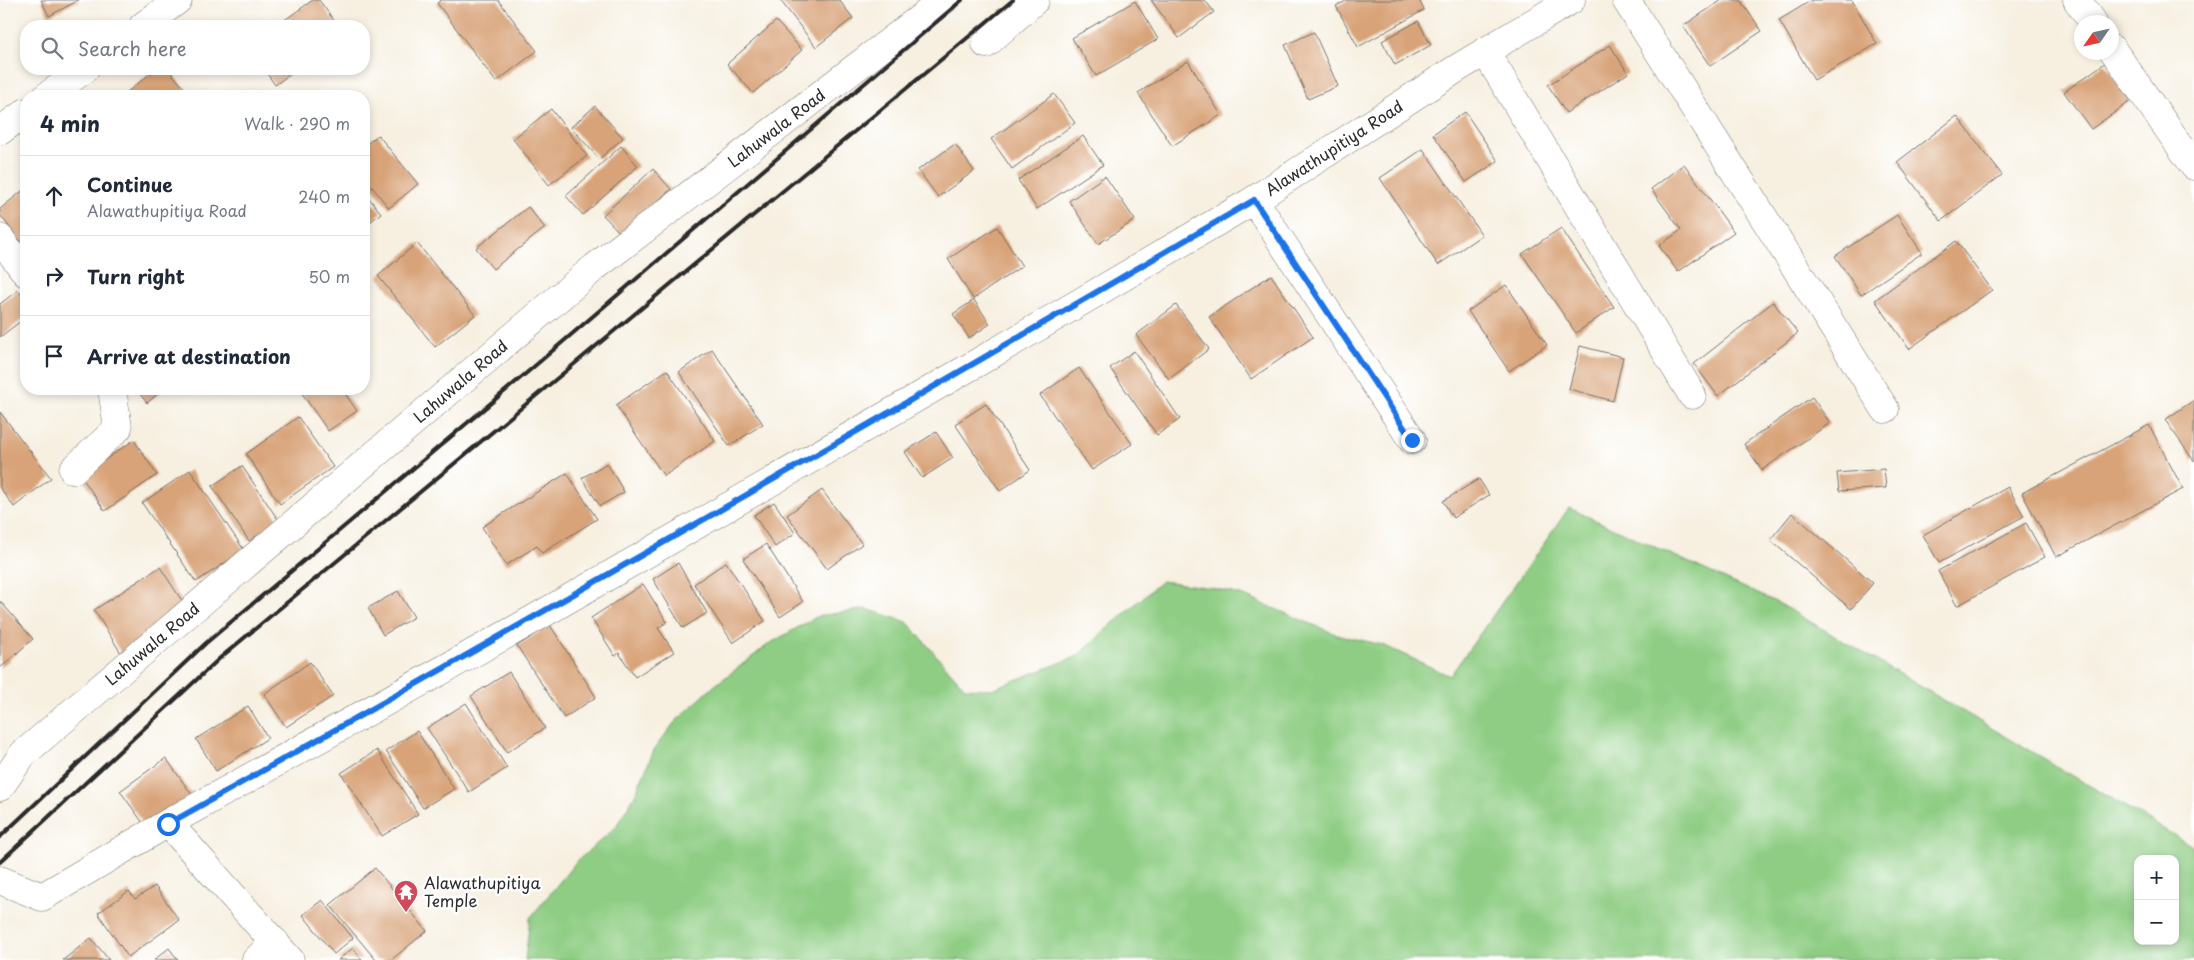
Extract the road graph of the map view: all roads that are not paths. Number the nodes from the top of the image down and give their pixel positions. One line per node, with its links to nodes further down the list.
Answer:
1 (178, 0): 8 (street)
2 (944, 0): 25 (street, Lahuwala Road)
3 (1035, 0): 9 (street)
4 (1571, 0): 10 (street, Alawathupitiya Road)
5 (1626, 0): 22 (street)
6 (2078, 0): 7 (street)
7 (2088, 15)
8 (151, 20)
9 (986, 44)
10 (1485, 51): 17 (street, Alawathupitiya Road); 21 (street)
11 (2119, 58): 16 (street)
12 (77, 75): 13 (street)
13 (56, 90)
14 (20, 116): 15 (street)
15 (0, 131)
16 (2194, 166)
17 (1254, 200): 23 (street); 26 (street, Alawathupitiya Road)
18 (0, 238): 19 (street)
19 (20, 265)
20 (113, 395): 24 (street)
21 (1692, 395)
22 (1885, 409)
23 (1412, 440)
24 (73, 470)
25 (0, 787)
26 (168, 824): 27 (street, Alawathupitiya Road); 28 (street)
27 (0, 880)
28 (274, 954)

